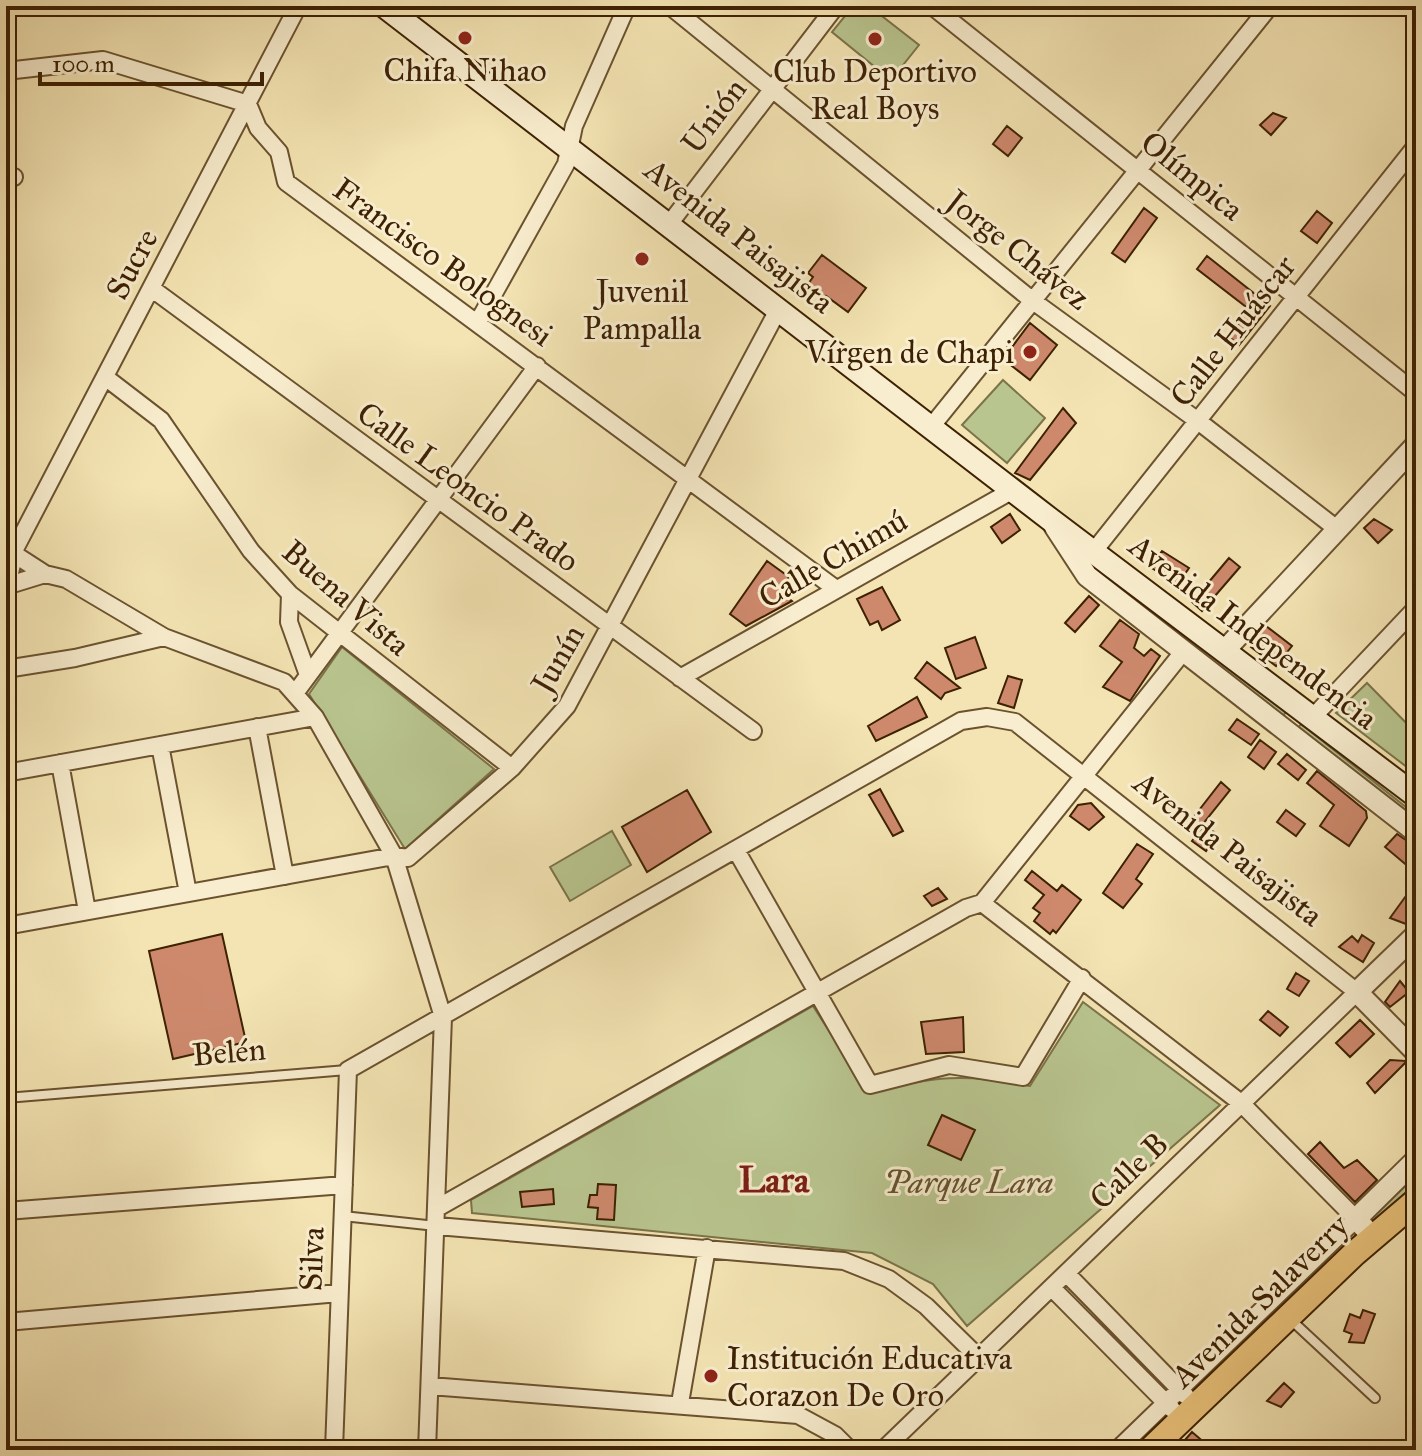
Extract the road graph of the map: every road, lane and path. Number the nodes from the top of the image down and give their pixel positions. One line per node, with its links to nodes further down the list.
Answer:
1 (298, 6): 10 (street, Sucre)
2 (384, 6): 11 (main road, Avenida Paisajista)
3 (627, 6): 11 (street)
4 (670, 6): 9 (street, Jorge Chávez)
5 (836, 6): 9 (street, Unión)
6 (932, 6): 13 (street, Olímpica)
7 (1270, 6): 13 (street)
8 (6, 71): 10 (street)
9 (772, 85): 14 (street, Unión); 17 (street, Jorge Chávez)
10 (248, 104): 15 (street, Sucre); 19 (street, Francisco Bolognesi)
11 (570, 146): 14 (main road, Avenida Paisajista); 19 (street)
12 (1416, 146): 16 (street, Calle Huáscar)
13 (1139, 170): 16 (street, Olímpica); 17 (street)
14 (670, 223): 18 (main road, Avenida Paisajista)
15 (151, 288): 21 (street, Sucre); 28 (street, Calle Leoncio Prado)
16 (1297, 296): 22 (street, Olímpica); 23 (street, Calle Huáscar)
17 (1033, 301): 23 (street, Jorge Chávez); 24 (street)
18 (779, 308): 24 (main road, Avenida Paisajista); 26 (street, Junín)
19 (478, 322): 20 (street, Francisco Bolognesi)
20 (537, 366): 26 (street, Francisco Bolognesi); 28 (street)
21 (105, 377): 31 (street, Sucre); 36 (street, Buena Vista)
22 (1416, 393)
23 (1198, 421): 30 (street, Jorge Chávez); 32 (street, Calle Huáscar)
24 (931, 427): 27 (main road, Avenida Paisajista)
25 (1416, 445): 30 (street)
26 (688, 478): 35 (street, Francisco Bolognesi); 38 (street, Junín)
27 (1013, 490): 29 (main road, Avenida Paisajista); 35 (street, Calle Chimú)
28 (438, 500): 38 (street, Calle Leoncio Prado); 39 (street)
29 (1051, 520): 32 (main road, Avenida Independencia); 42 (street)
30 (1337, 529): 41 (street)
31 (12, 547): 33 (street); 34 (street, Sucre)
32 (1094, 551): 41 (main road, Avenida Independencia)
33 (45, 574): 34 (street); 40 (street)
34 (6, 586)
35 (836, 589): 45 (street, Calle Chimú)
36 (290, 594): 39 (street, Buena Vista); 44 (street)
37 (1416, 608): 49 (street)
38 (609, 625): 45 (street, Calle Leoncio Prado); 54 (street, Junín)
39 (339, 634): 44 (street); 54 (street, Buena Vista)
40 (164, 637): 43 (street); 46 (street)
41 (1226, 649): 49 (main road, Avenida Independencia)
42 (1183, 652): 56 (street); 58 (street)
43 (6, 669)
44 (308, 675): 46 (street)
45 (680, 678): 51 (street, Calle Leoncio Prado)
46 (296, 692): 47 (street)
47 (315, 717): 50 (street); 60 (street)
48 (987, 717): 56 (street, Avenida Paisajista); 59 (street, Belén)
49 (1313, 717): 57 (main road, Avenida Independencia)
50 (257, 727): 52 (street); 61 (street)
51 (753, 731)
52 (160, 745): 53 (street); 62 (street)
53 (60, 763): 55 (street); 64 (street)
54 (512, 768): 60 (street, Junín)
55 (6, 773)
56 (1083, 775): 63 (street); 69 (street, Avenida Paisajista)
57 (1416, 796)
58 (1416, 832)
59 (736, 850): 68 (street); 70 (street, Belén)
60 (394, 856): 61 (street, Junín); 70 (street)
61 (285, 876): 62 (street, Junín)
62 (188, 893): 64 (street, Junín)
63 (982, 903): 67 (street); 68 (street)
64 (87, 911): 65 (street, Junín)
65 (6, 926)
66 (1416, 935): 69 (street, Calle B)
67 (1082, 978): 68 (street); 74 (street)
68 (816, 990): 78 (street)
69 (1357, 992): 71 (street, Avenida Paisajista); 74 (street, Calle B)
70 (443, 1017): 72 (street, Belén); 78 (street)
71 (1416, 1052)
72 (348, 1070): 73 (lane, Belén); 76 (street, Silva)
73 (6, 1098)
74 (1241, 1103): 81 (street); 85 (street, Calle B)
75 (1416, 1160): 81 (street)
76 (344, 1185): 79 (street); 80 (street, Silva)
77 (1416, 1201): 83 (main road, Avenida Salaverry)
78 (439, 1207): 82 (street)
79 (6, 1211)
80 (342, 1215): 82 (lane); 87 (street, Silva)
81 (1356, 1219): 83 (street); 94 (street)
82 (437, 1226): 84 (street); 91 (street)
83 (1373, 1237): 88 (main road, Avenida Salaverry)
84 (707, 1248): 90 (street); 93 (street)
85 (1067, 1274): 86 (street, Calle B); 94 (street)
86 (1052, 1288): 90 (street, Calle B); 94 (street)
87 (339, 1293): 89 (street); 95 (street, Silva)
88 (1288, 1318): 92 (lane); 94 (main road, Avenida Salaverry)
89 (6, 1322)
90 (978, 1357): 98 (street, Calle B)
91 (430, 1386): 93 (street); 96 (street)
92 (1375, 1398)
93 (680, 1403): 97 (street)
94 (1181, 1405): 99 (street); 100 (main road, Avenida Salaverry)
95 (334, 1450)
96 (427, 1450)
97 (850, 1450)
98 (883, 1450)
99 (1117, 1450)
100 (1150, 1450)

